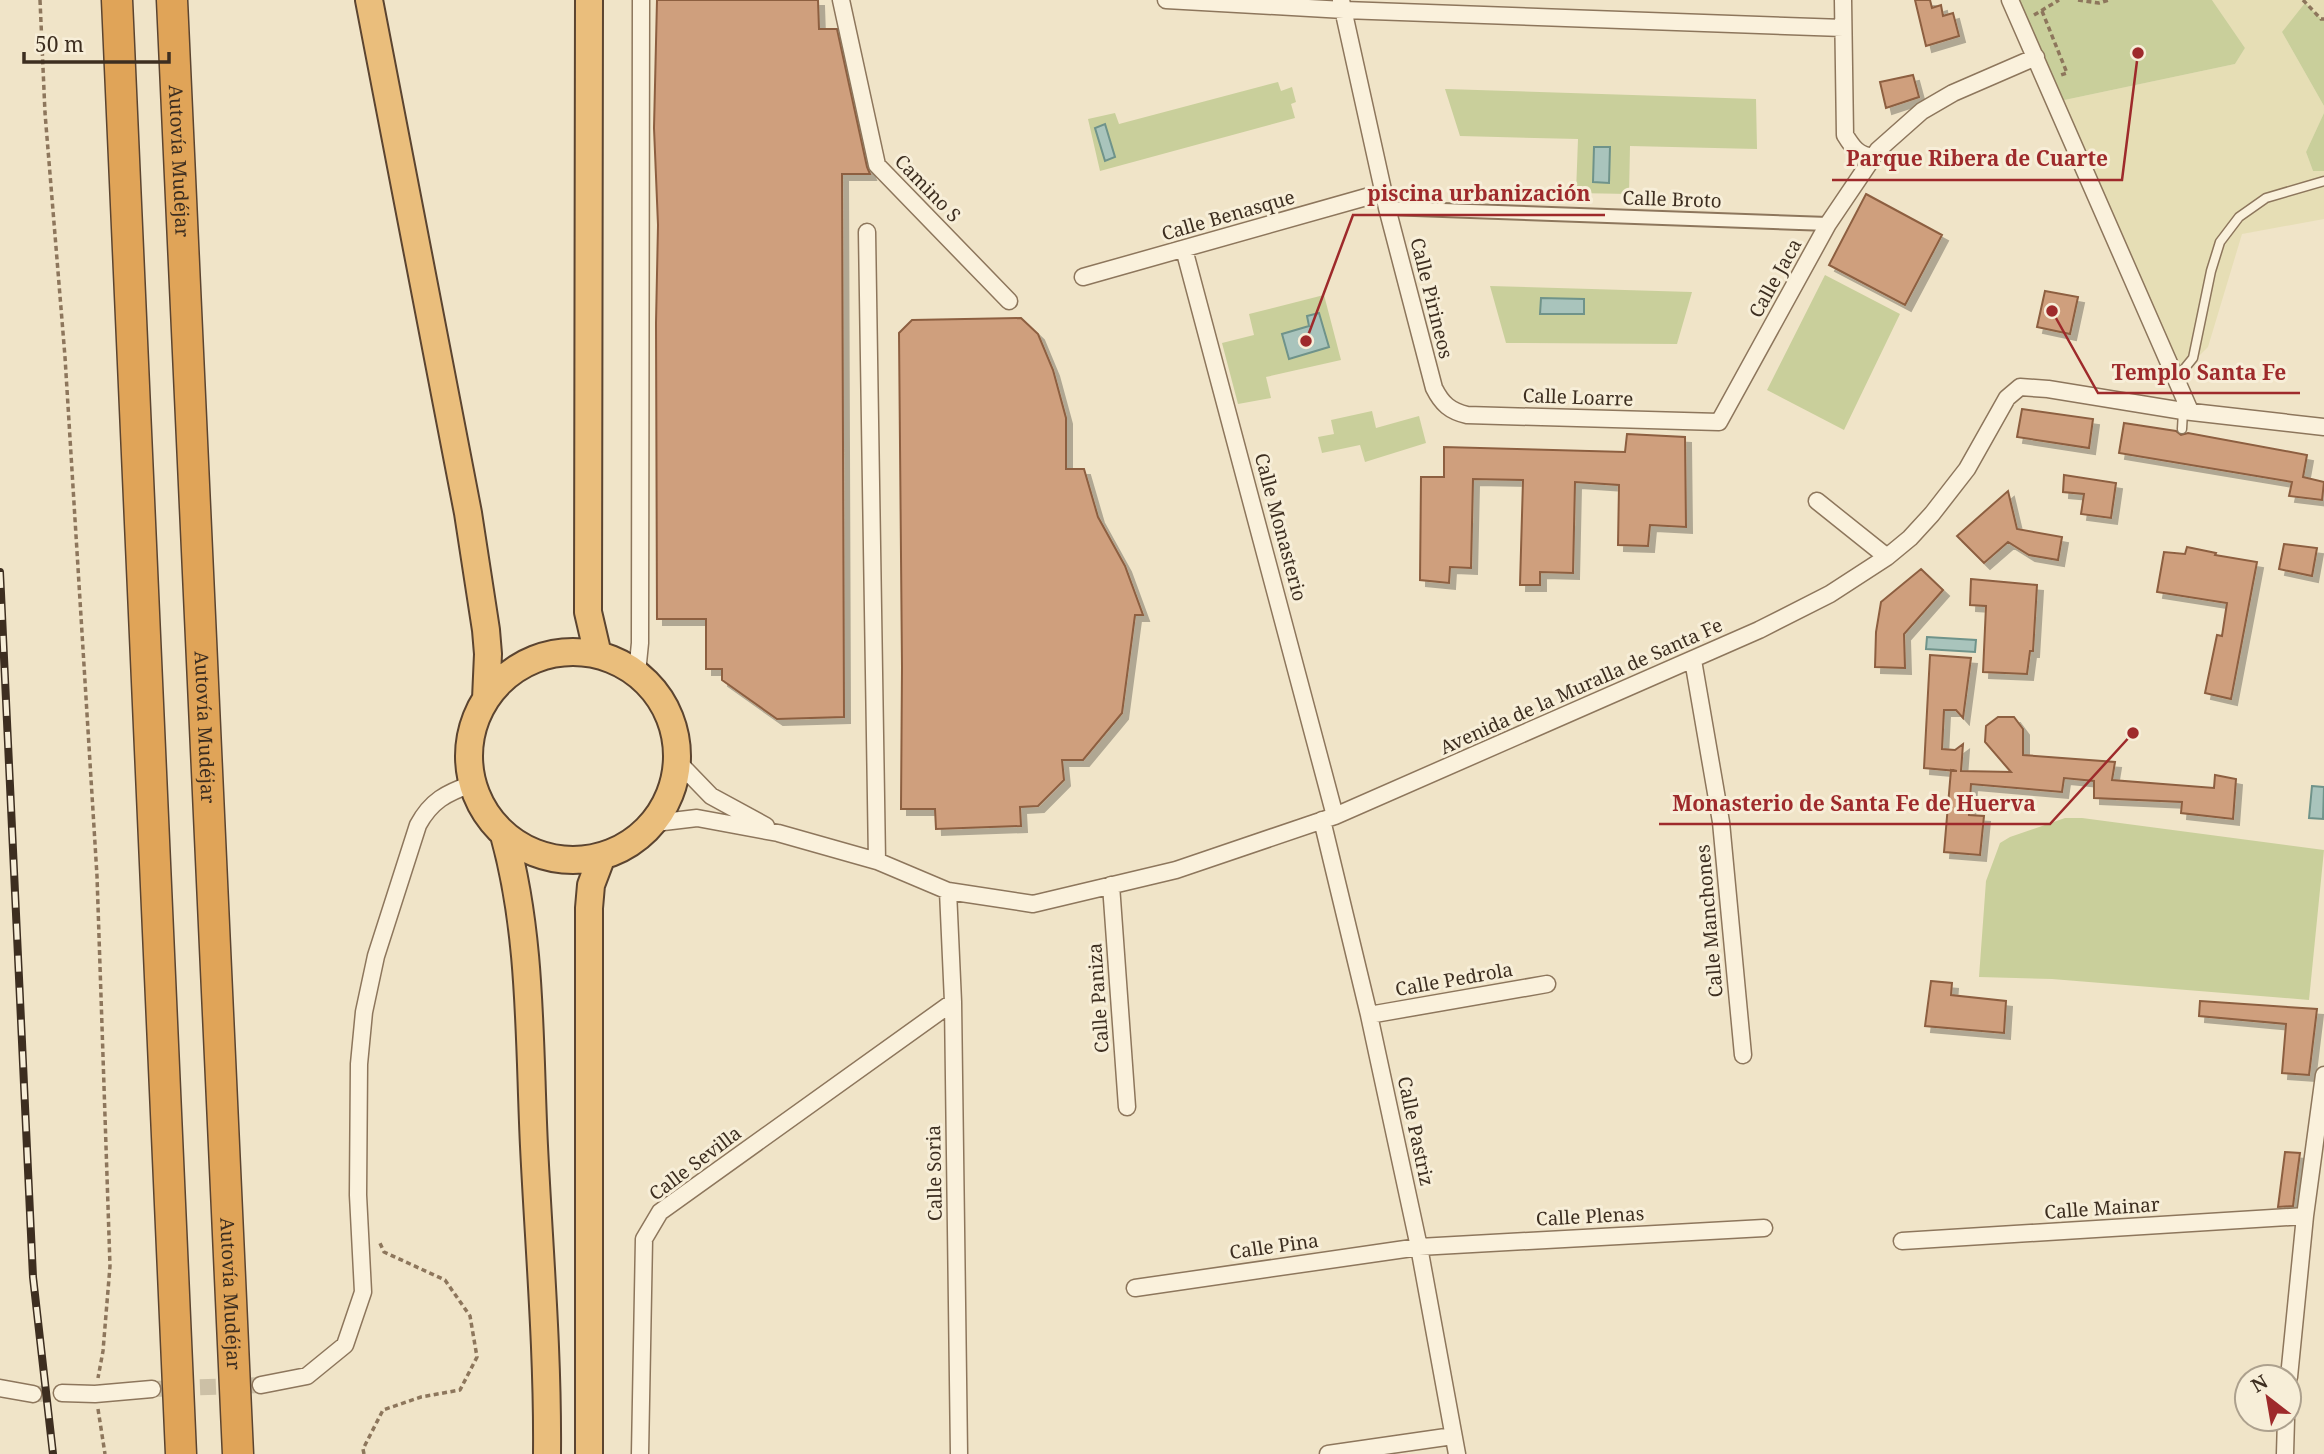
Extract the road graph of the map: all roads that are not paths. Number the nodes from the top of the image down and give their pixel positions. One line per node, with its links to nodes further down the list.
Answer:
1 (117, 0): 62 (highway)
2 (172, 0): 63 (highway, Autovía Mudéjar)
3 (369, 0): 32 (highway)
4 (589, 0): 29 (highway)
5 (640, 0): 31 (street)
6 (841, 0): 20 (street, Camino S)
7 (1166, 0): 10 (street)
8 (1843, 0): 11 (street)
9 (2010, 0): 12 (street)
10 (1343, 5): 11 (street); 15 (street, Calle Pirineos)
11 (1843, 28): 13 (street)
12 (2036, 57): 13 (street, Calle Jaca); 21 (street)
13 (1873, 157): 16 (street, Calle Jaca)
14 (2324, 181): 21 (lane)
15 (1386, 200): 16 (street, Calle Broto); 18 (street, Calle Benasque); 22 (street, Calle Pirineos)
16 (1828, 224): 24 (street, Calle Jaca)
17 (867, 232): 40 (street)
18 (1184, 249): 19 (street, Calle Benasque); 35 (street, Calle Monasterio)
19 (1083, 277)
20 (1009, 301)
21 (2176, 379): 23 (street)
22 (1440, 400): 24 (street, Calle Loarre)
23 (2187, 411): 25 (street, Avenida de la Muralla de Santa Fe); 26 (lane); 28 (street, Avenida de la Muralla de Santa Fe)
24 (1719, 422)
25 (2324, 427)
26 (2182, 429)
27 (1817, 501): 28 (street)
28 (1887, 557): 30 (street, Avenida de la Muralla de Santa Fe)
29 (598, 655): 31 (highway); 32 (highway)
30 (1693, 660): 35 (street, Avenida de la Muralla de Santa Fe); 46 (street, Calle Manchones)
31 (637, 673): 33 (highway)
32 (486, 699): 34 (highway)
33 (679, 763): 36 (highway); 37 (street, Avenida de la Muralla de Santa Fe)
34 (472, 784): 38 (highway); 55 (street)
35 (1328, 818): 41 (street, Avenida de la Muralla de Santa Fe); 45 (street, Calle Pastriz)
36 (655, 823): 37 (street, Avenida de la Muralla de Santa Fe); 39 (highway)
37 (778, 833): 40 (street, Avenida de la Muralla de Santa Fe)
38 (503, 835): 39 (highway); 64 (highway)
39 (602, 856): 65 (highway)
40 (877, 861): 42 (street, Avenida de la Muralla de Santa Fe)
41 (1111, 886): 42 (street, Avenida de la Muralla de Santa Fe); 48 (street, Calle Paniza)
42 (948, 891): 44 (street, Calle Soria)
43 (1547, 984): 45 (street, Calle Pedrola)
44 (953, 1002): 66 (street, Calle Sevilla); 67 (street, Calle Soria)
45 (1369, 1015): 52 (street, Calle Pastriz)
46 (1743, 1055)
47 (2324, 1075): 49 (street)
48 (1127, 1107)
49 (2305, 1216): 51 (street, Calle Mainar); 54 (street)
50 (1764, 1228): 52 (street, Calle Plenas)
51 (1902, 1241)
52 (1419, 1247): 53 (street, Calle Pina); 61 (street, Calle Pastriz)
53 (1135, 1287)
54 (2290, 1363)
55 (261, 1385)
56 (0, 1388): 59 (street)
57 (152, 1390): 58 (street)
58 (62, 1393)
59 (33, 1394)
60 (2286, 1433): 70 (street)
61 (1452, 1436): 68 (street); 69 (street, Calle Pastriz)
62 (181, 1454)
63 (238, 1454)
64 (547, 1454)
65 (589, 1454)
66 (640, 1454)
67 (959, 1454)
68 (1328, 1454)
69 (1457, 1454)
70 (2285, 1454)

